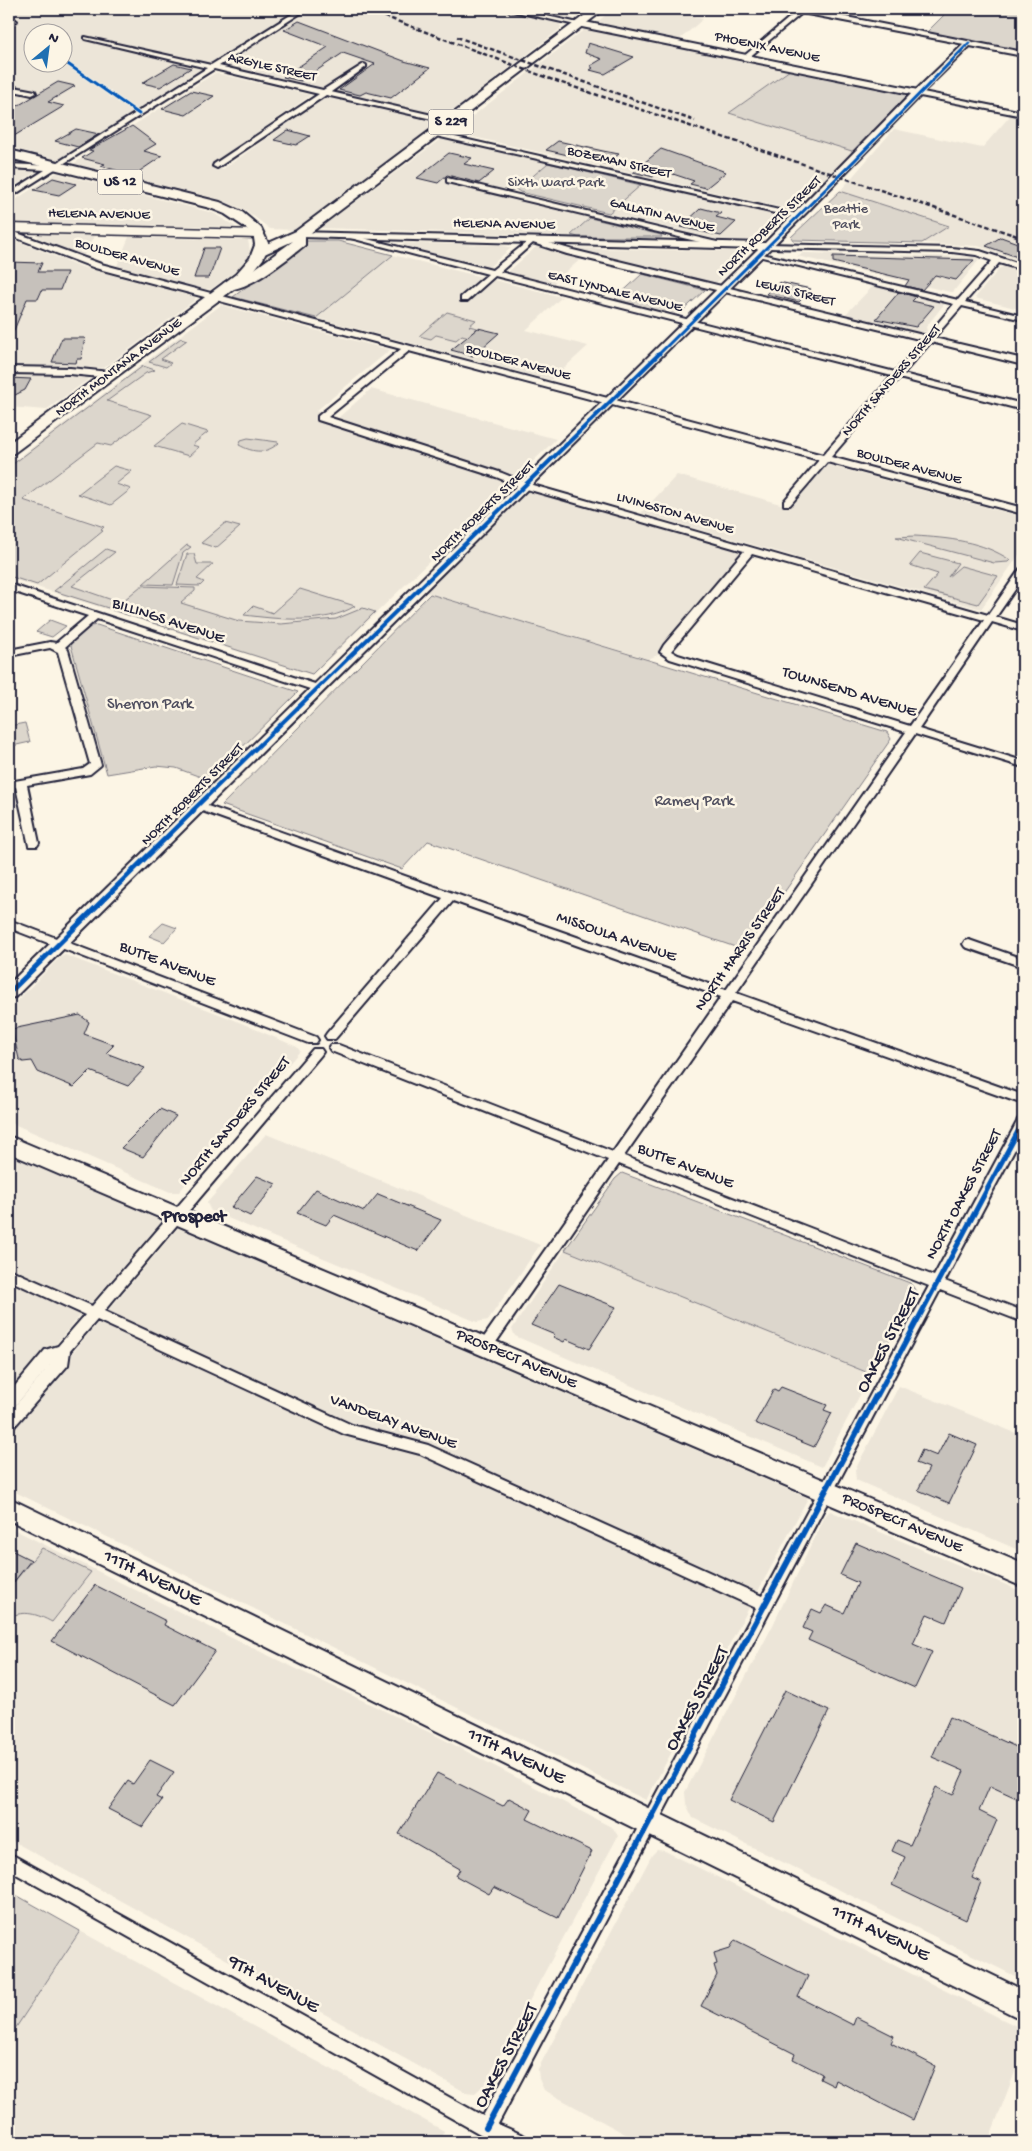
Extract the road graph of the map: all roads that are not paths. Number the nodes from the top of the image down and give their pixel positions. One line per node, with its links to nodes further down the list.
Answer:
1 (304, 9): 12 (street)
2 (506, 9): 6 (street, PHOENIX AVENUE)
3 (600, 9): 6 (main road, NORTH MONTANA AVENUE / S 229)
4 (792, 9): 5 (street)
5 (802, 10): 8 (street); 10 (street)
6 (580, 24): 10 (street, PHOENIX AVENUE); 18 (main road, NORTH MONTANA AVENUE / S 229)
7 (87, 38): 12 (street, ARGYLE STREET)
8 (969, 43): 9 (street); 16 (street, NORTH ROBERTS STREET)
9 (1023, 54)
10 (745, 58): 16 (street, PHOENIX AVENUE)
11 (364, 66): 15 (street)
12 (214, 67): 15 (street, ARGYLE STREET); 23 (street)
13 (9, 88): 14 (street)
14 (32, 93)
15 (325, 93): 18 (street, ARGYLE STREET); 22 (street)
16 (918, 93): 17 (street, PHOENIX AVENUE); 26 (street, NORTH ROBERTS STREET)
17 (1023, 114)
18 (451, 122): 19 (main road, NORTH MONTANA AVENUE / S 229)
19 (436, 134): 26 (street, BOZEMAN STREET); 29 (main road, NORTH MONTANA AVENUE / S 229)
20 (9, 154): 23 (highway, US 12)
21 (9, 166): 23 (street)
22 (217, 166)
23 (55, 167): 25 (street); 28 (highway, US 12)
24 (450, 180): 32 (street, GALLATIN AVENUE)
25 (9, 196)
26 (797, 216): 33 (street, NORTH ROBERTS STREET)
27 (9, 230): 28 (main road, HELENA AVENUE); 40 (street, BOULDER AVENUE)
28 (258, 234): 29 (main road, HELENA AVENUE); 34 (highway)
29 (301, 234): 30 (street, HELENA AVENUE); 34 (main road, NORTH MONTANA AVENUE); 38 (main road, NORTH MONTANA AVENUE / S 229)
30 (347, 236): 31 (street, HELENA AVENUE); 37 (street, EAST LYNDALE AVENUE)
31 (532, 240): 32 (street, HELENA AVENUE); 37 (street); 39 (street, LEWIS STREET)
32 (721, 245): 33 (street, HELENA AVENUE)
33 (763, 250): 35 (street, HELENA AVENUE); 39 (street, NORTH ROBERTS STREET); 42 (street)
34 (260, 252): 38 (highway, NORTH MONTANA AVENUE)
35 (997, 260): 36 (street, HELENA AVENUE); 42 (street, NORTH SANDERS STREET)
36 (1023, 268)
37 (494, 273): 41 (street); 44 (street, EAST LYNDALE AVENUE)
38 (229, 286): 40 (highway, NORTH MONTANA AVENUE)
39 (723, 289): 44 (street, NORTH ROBERTS STREET); 45 (street, LEWIS STREET)
40 (215, 297): 46 (street, BOULDER AVENUE); 49 (highway, NORTH MONTANA AVENUE)
41 (464, 299)
42 (960, 303): 43 (street); 45 (street, NORTH SANDERS STREET)
43 (1023, 318)
44 (690, 323): 50 (street, EAST LYNDALE AVENUE); 51 (street, NORTH ROBERTS STREET)
45 (928, 339): 47 (street, LEWIS STREET); 50 (street, NORTH SANDERS STREET)
46 (408, 348): 51 (street, BOULDER AVENUE); 55 (street, LIVINGSTON AVENUE)
47 (1023, 362)
48 (9, 370): 49 (street)
49 (110, 375): 53 (highway, NORTH MONTANA AVENUE)
50 (897, 375): 52 (street, EAST LYNDALE AVENUE); 54 (street, NORTH SANDERS STREET)
51 (609, 402): 54 (street, BOULDER AVENUE); 55 (street, NORTH ROBERTS STREET)
52 (1023, 407)
53 (9, 450)
54 (826, 459): 56 (street, NORTH SANDERS STREET); 57 (street, BOULDER AVENUE)
55 (526, 486): 58 (street, LIVINGSTON AVENUE); 66 (street, NORTH ROBERTS STREET)
56 (787, 504)
57 (1023, 511)
58 (750, 550): 62 (street, LIVINGSTON AVENUE); 67 (street, TOWNSEND AVENUE)
59 (1023, 571): 62 (street, NORTH HARRIS STREET)
60 (9, 587): 61 (street, BILLINGS AVENUE)
61 (95, 616): 64 (street); 66 (street, BILLINGS AVENUE)
62 (990, 618): 63 (street, LIVINGSTON AVENUE); 67 (street, NORTH HARRIS STREET)
63 (1023, 628)
64 (58, 647): 65 (street); 69 (street)
65 (9, 653)
66 (317, 688): 71 (street, NORTH ROBERTS STREET)
67 (913, 730): 68 (street, TOWNSEND AVENUE); 79 (street, NORTH HARRIS STREET)
68 (1023, 764)
69 (21, 783): 70 (street); 72 (street)
70 (9, 786)
71 (198, 806): 73 (street, MISSOULA AVENUE); 75 (street, NORTH ROBERTS STREET)
72 (33, 843)
73 (450, 897): 79 (street, MISSOULA AVENUE); 81 (street)
74 (9, 924): 75 (street, BUTTE AVENUE)
75 (59, 943): 78 (street, NORTH ROBERTS STREET); 80 (street, BUTTE AVENUE)
76 (969, 944): 77 (street)
77 (1023, 963)
78 (9, 992)
79 (729, 995): 83 (street, MISSOULA AVENUE); 86 (street, NORTH HARRIS STREET)
80 (312, 1040): 81 (street); 82 (street)
81 (333, 1042): 82 (street); 86 (street, BUTTE AVENUE)
82 (317, 1052): 87 (street, NORTH SANDERS STREET)
83 (1023, 1100)
84 (1023, 1122): 89 (street, NORTH OAKES STREET)
85 (9, 1144): 87 (highway, PROSPECT AVENUE)
86 (616, 1158): 89 (street, BUTTE AVENUE); 92 (street, NORTH HARRIS STREET)
87 (179, 1216): 90 (street, NORTH SANDERS STREET); 92 (highway, PROSPECT AVENUE)
88 (9, 1274): 90 (street, VANDELAY AVENUE)
89 (937, 1283): 91 (street, BUTTE AVENUE); 96 (street, OAKES STREET)
90 (96, 1312): 93 (street, NORTH SANDERS STREET); 99 (street, VANDELAY AVENUE)
91 (1023, 1317)
92 (485, 1347): 96 (highway, PROSPECT AVENUE)
93 (63, 1350): 94 (street, NORTH SANDERS STREET); 95 (street, NORTH SANDERS STREET)
94 (9, 1403)
95 (9, 1423)
96 (826, 1492): 98 (highway, PROSPECT AVENUE); 99 (street, OAKES STREET)
97 (9, 1508): 100 (highway, 11TH AVENUE)
98 (1023, 1576)
99 (765, 1604): 100 (street, OAKES STREET)
100 (649, 1822): 102 (highway, 11TH AVENUE); 103 (street, OAKES STREET)
101 (9, 1861): 103 (street, 9TH AVENUE)
102 (1023, 2004)
103 (486, 2128): 104 (street, 9TH AVENUE)
104 (519, 2142)

